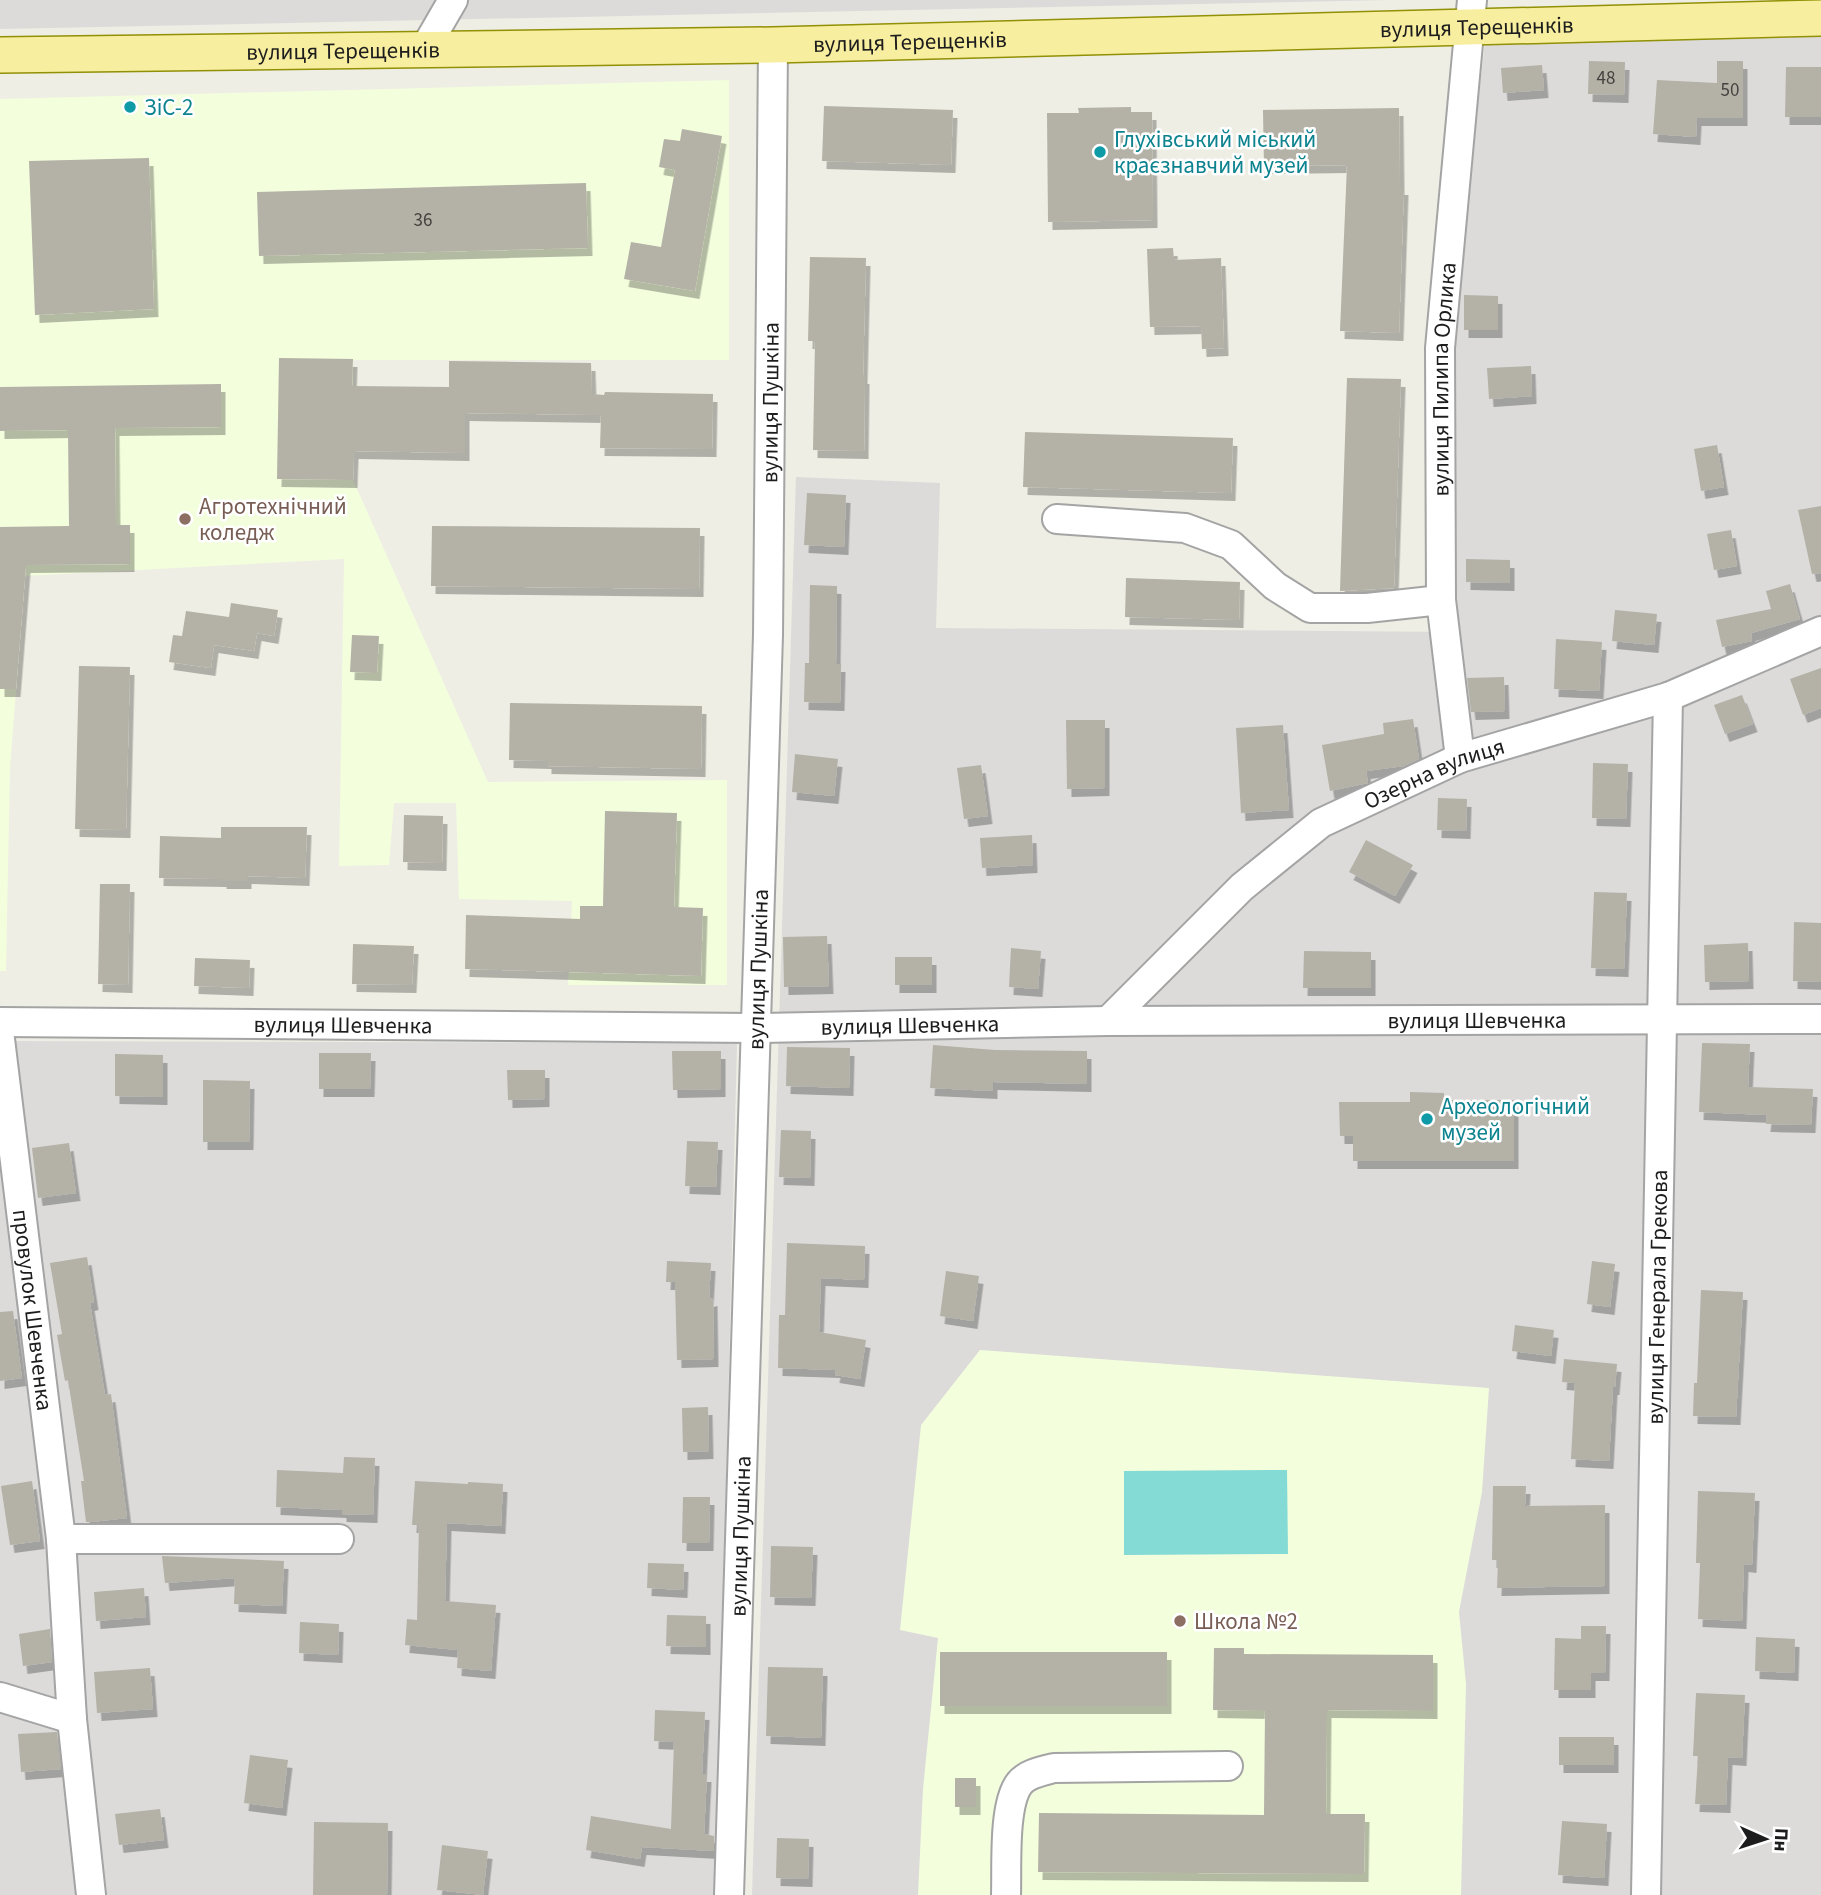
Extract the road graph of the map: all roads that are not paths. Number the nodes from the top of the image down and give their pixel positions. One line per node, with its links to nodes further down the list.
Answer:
1 (453, 0): 5 (street)
2 (1471, 13): 3 (main road, вулиця Терещенків); 4 (main road, вулиця Терещенків); 8 (street, вулиця Пилипа Орлика)
3 (1821, 18)
4 (773, 45): 5 (main road, вулиця Терещенків); 16 (street, вулиця Пушкіна)
5 (424, 50): 6 (main road, вулиця Терещенків)
6 (0, 55)
7 (1057, 519): 8 (street)
8 (1441, 600): 11 (street, вулиця Пилипа Орлика)
9 (1821, 631): 10 (street, Озерна вулиця)
10 (1668, 697): 11 (street, Озерна вулиця); 12 (street, вулиця Генерала Грекова)
11 (1460, 758): 14 (street, Озерна вулиця)
12 (1663, 1019): 13 (street, вулиця Шевченка); 14 (street, вулиця Шевченка); 26 (street, вулиця Генерала Грекова)
13 (1821, 1019)
14 (1108, 1021): 16 (street, вулиця Шевченка)
15 (0, 1022): 16 (street, вулиця Шевченка)
16 (756, 1027): 24 (street, вулиця Пушкіна)
17 (0, 1039): 18 (street, провулок Шевченка)
18 (61, 1539): 19 (street); 21 (street, провулок Шевченка)
19 (339, 1539)
20 (0, 1697): 21 (street)
21 (72, 1718): 23 (street, провулок Шевченка)
22 (1228, 1766): 25 (street)
23 (91, 1895)
24 (729, 1895)
25 (1006, 1895)
26 (1646, 1895)

